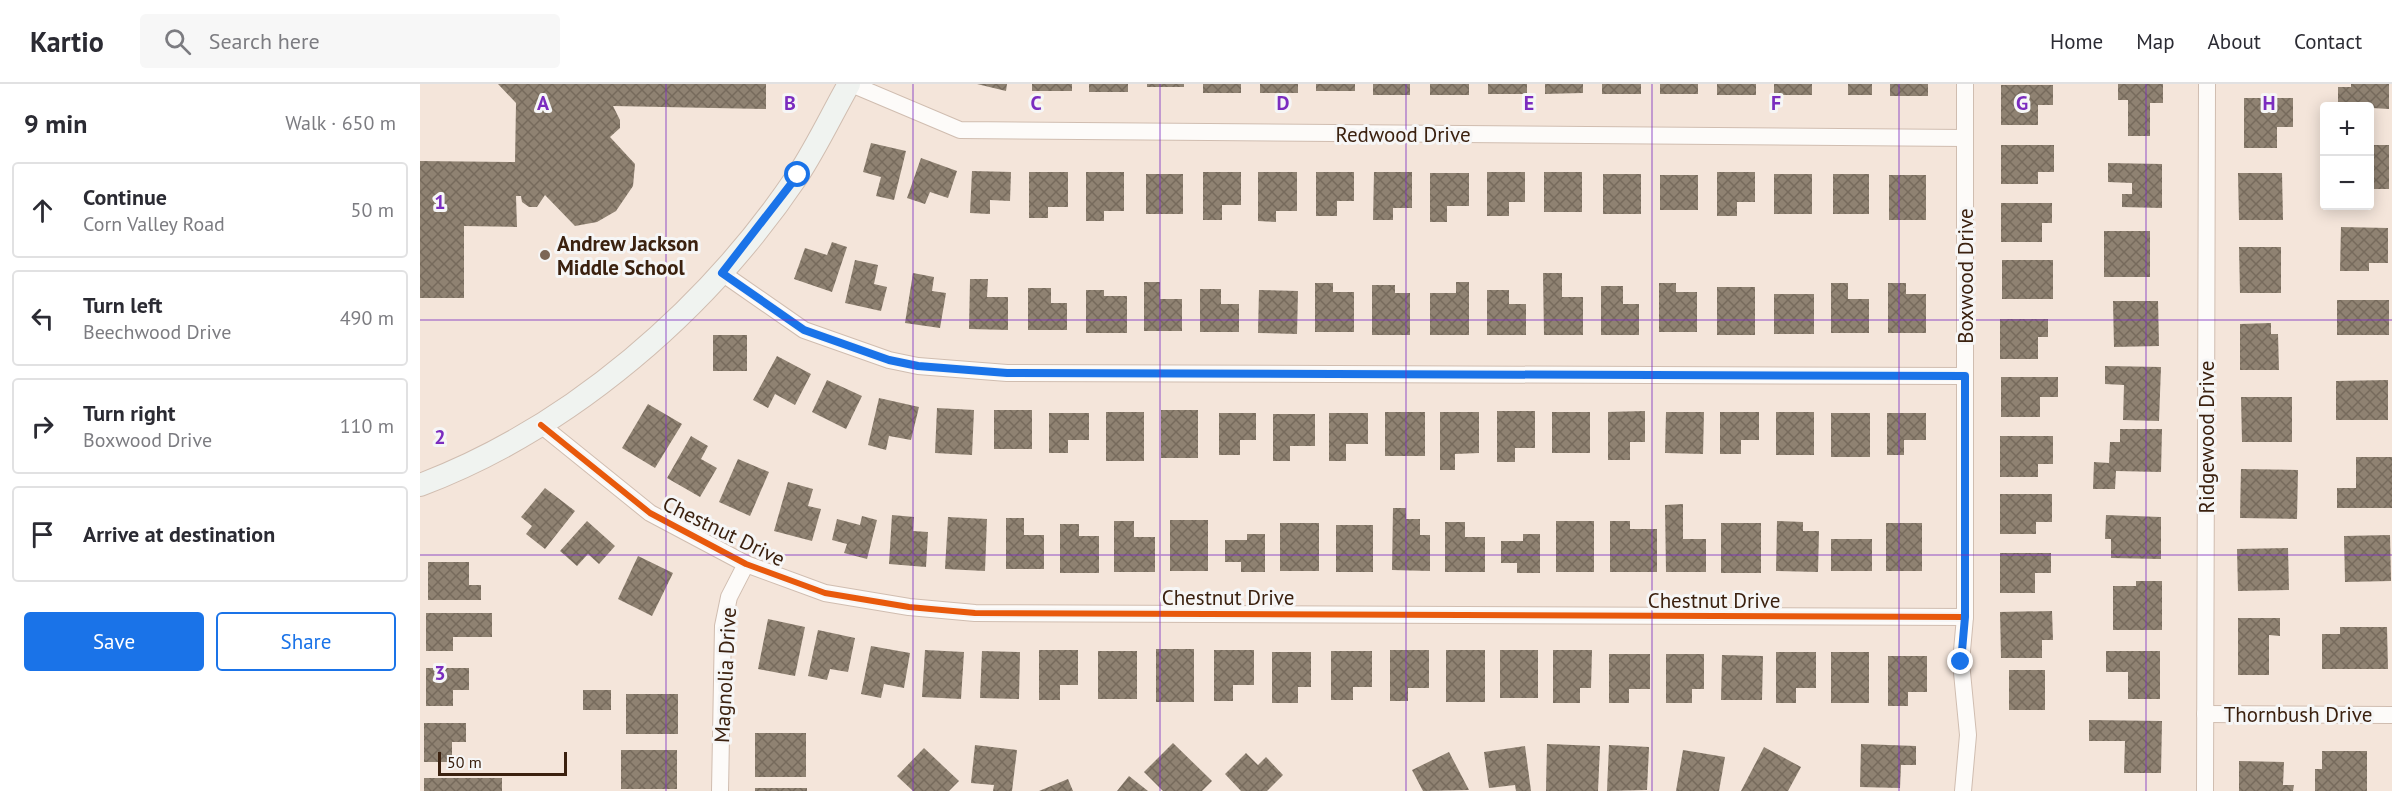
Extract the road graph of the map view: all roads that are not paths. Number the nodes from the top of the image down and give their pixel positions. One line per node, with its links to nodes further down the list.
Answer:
1 (850, 84): 4 (street, Redwood Drive); 5 (main road)
2 (1965, 84): 4 (street, Boxwood Drive)
3 (2207, 84): 11 (street, Ridgewood Drive)
4 (1965, 138): 6 (street, Boxwood Drive)
5 (722, 273): 6 (street); 7 (main road)
6 (1965, 376): 10 (street, Boxwood Drive)
7 (540, 425): 8 (main road); 9 (street, Chestnut Drive)
8 (420, 485)
9 (746, 564): 10 (street, Chestnut Drive); 13 (street, Magnolia Drive)
10 (1965, 617): 14 (street, Boxwood Drive)
11 (2205, 714): 12 (street, Thornbush Drive); 15 (street, Ridgewood Drive)
12 (2392, 715)
13 (720, 791)
14 (1963, 791)
15 (2205, 791)

